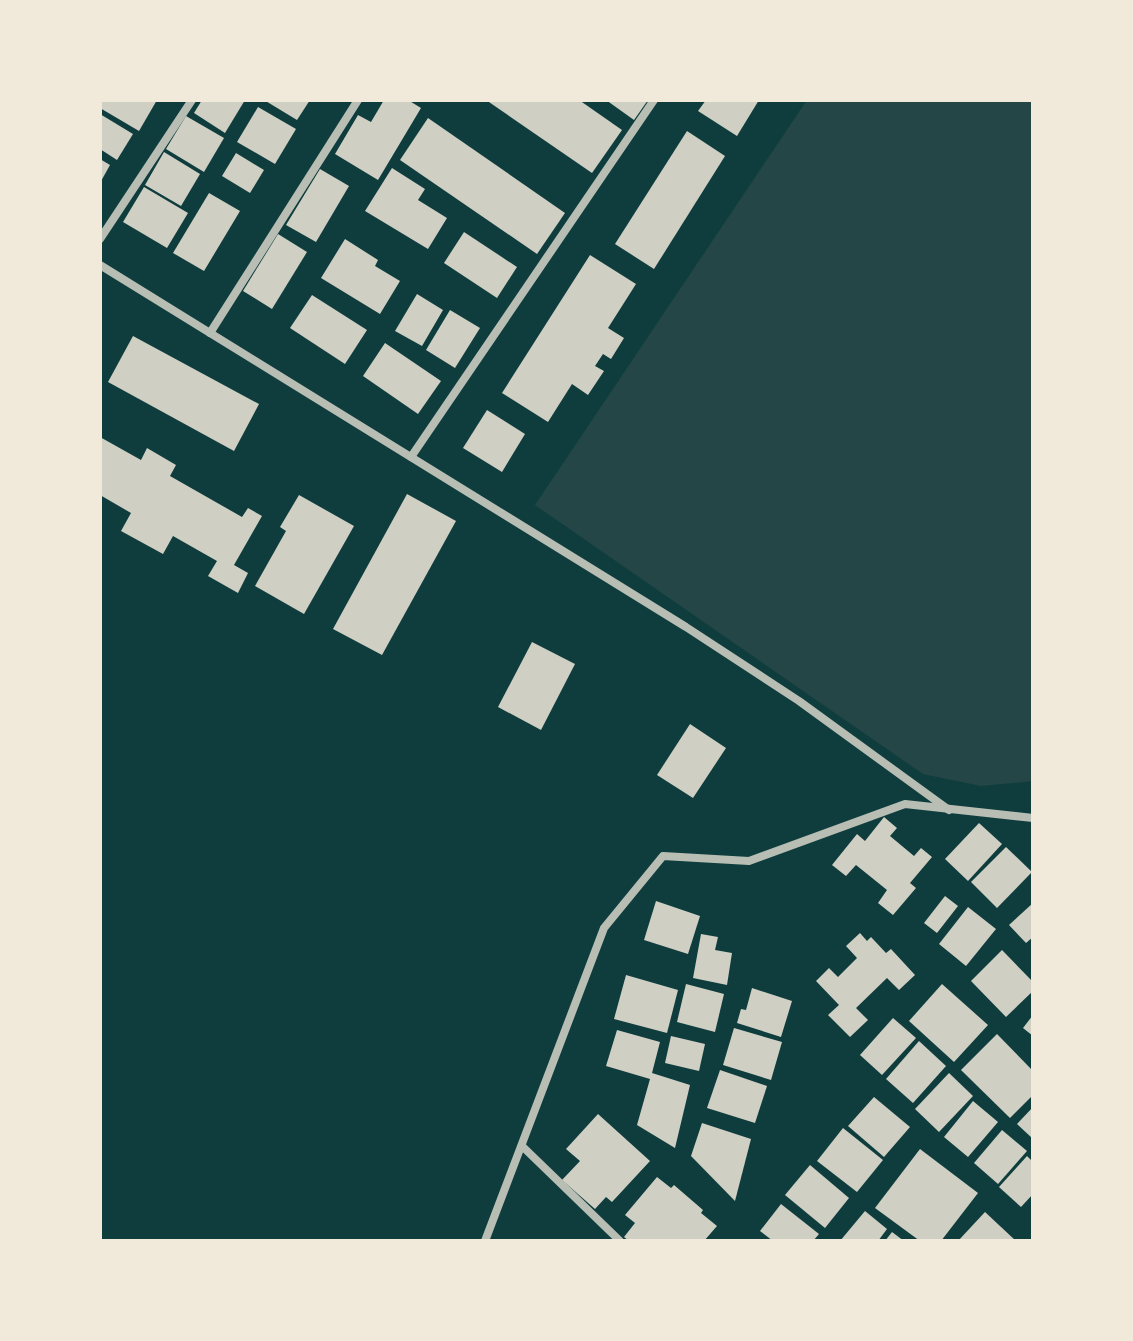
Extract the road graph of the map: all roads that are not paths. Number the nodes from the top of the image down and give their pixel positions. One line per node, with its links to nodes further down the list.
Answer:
1 (192, 100): 4 (street)
2 (358, 100): 6 (street)
3 (654, 100): 7 (street)
4 (100, 239)
5 (100, 265): 6 (street)
6 (210, 333): 7 (street)
7 (411, 457): 8 (street)
8 (949, 810): 9 (street); 10 (street)
9 (1033, 818)
10 (522, 1146): 11 (street); 12 (street)
11 (485, 1241)
12 (620, 1241)

